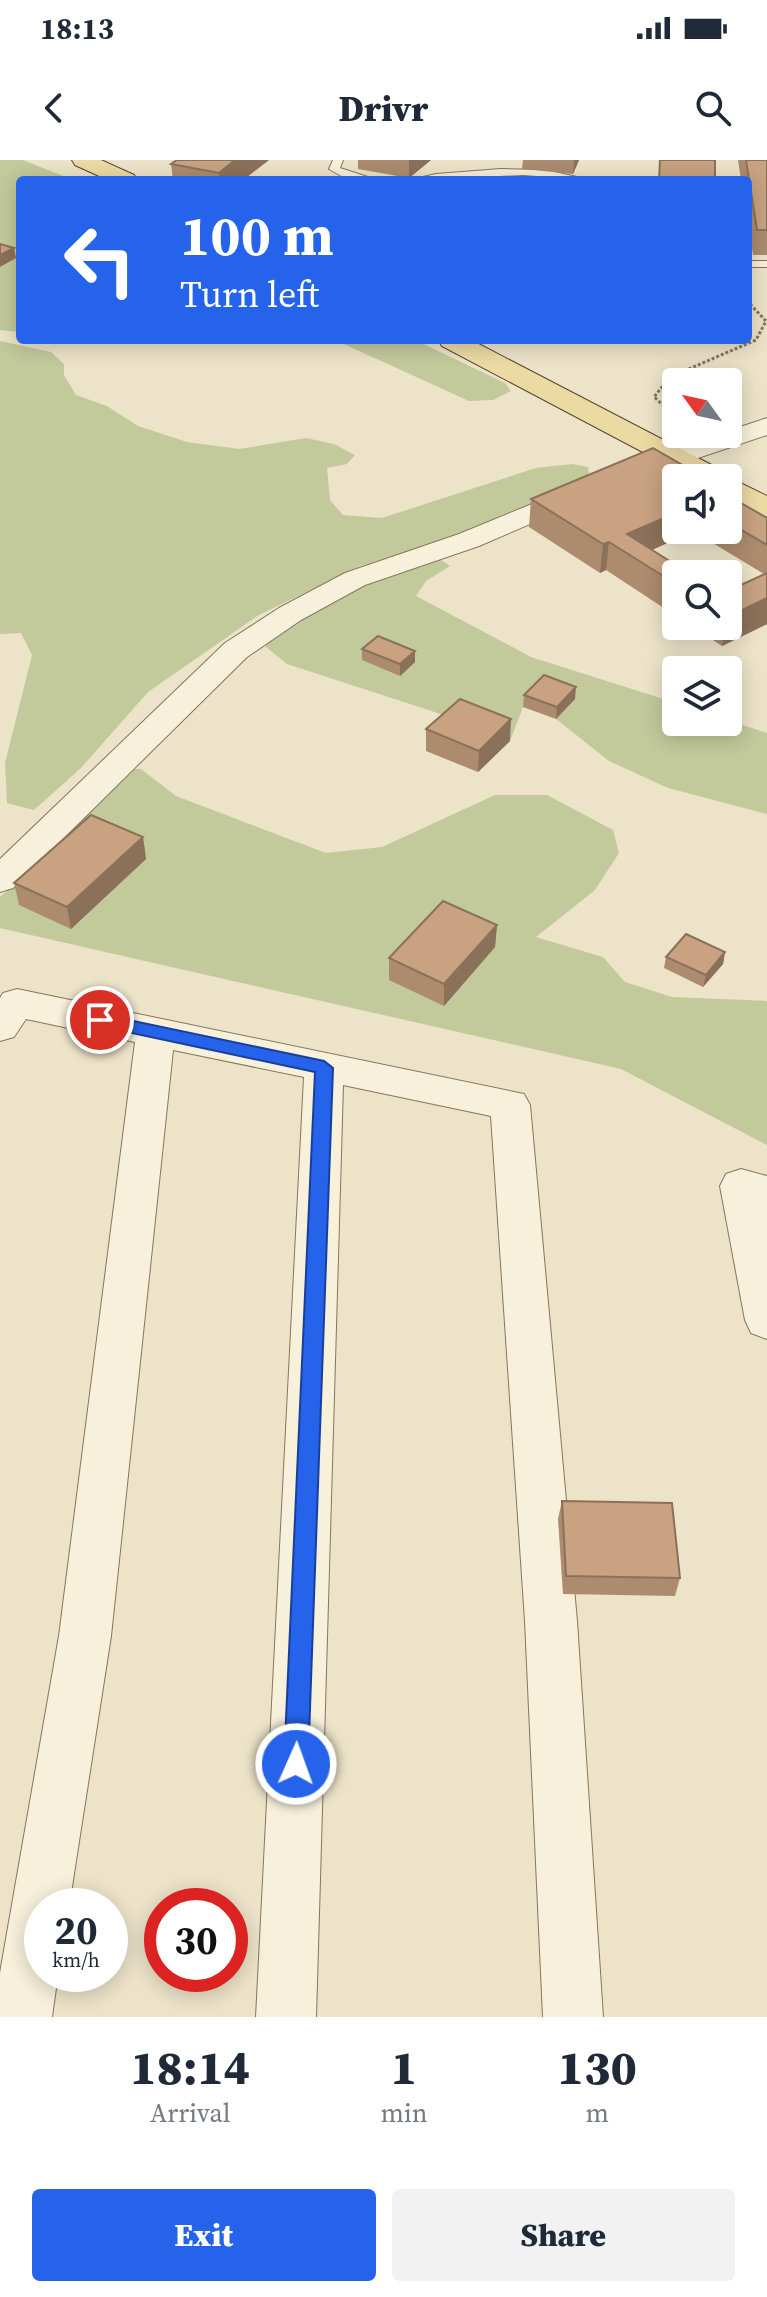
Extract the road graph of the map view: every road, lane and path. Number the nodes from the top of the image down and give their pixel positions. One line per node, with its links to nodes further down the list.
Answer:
1 (83, 160): 3 (main road)
2 (338, 160): 4 (lane)
3 (117, 176)
4 (353, 176)
5 (447, 176): 6 (lane)
6 (564, 176)
7 (752, 306): 8 (path)
8 (752, 342)
9 (459, 344): 15 (main road)
10 (747, 344): 11 (path)
11 (691, 368)
12 (662, 387): 13 (path)
13 (662, 404)
14 (767, 426): 15 (street)
15 (677, 456): 16 (main road); 19 (street)
16 (690, 464)
17 (742, 494): 18 (main road)
18 (767, 509)
19 (0, 880)
20 (0, 1027): 21 (street)
21 (156, 1031): 22 (street); 25 (street)
22 (324, 1068): 26 (street); 27 (street)
23 (767, 1193): 24 (street)
24 (767, 1320)
25 (22, 2017)
26 (286, 2017)
27 (573, 2017)

